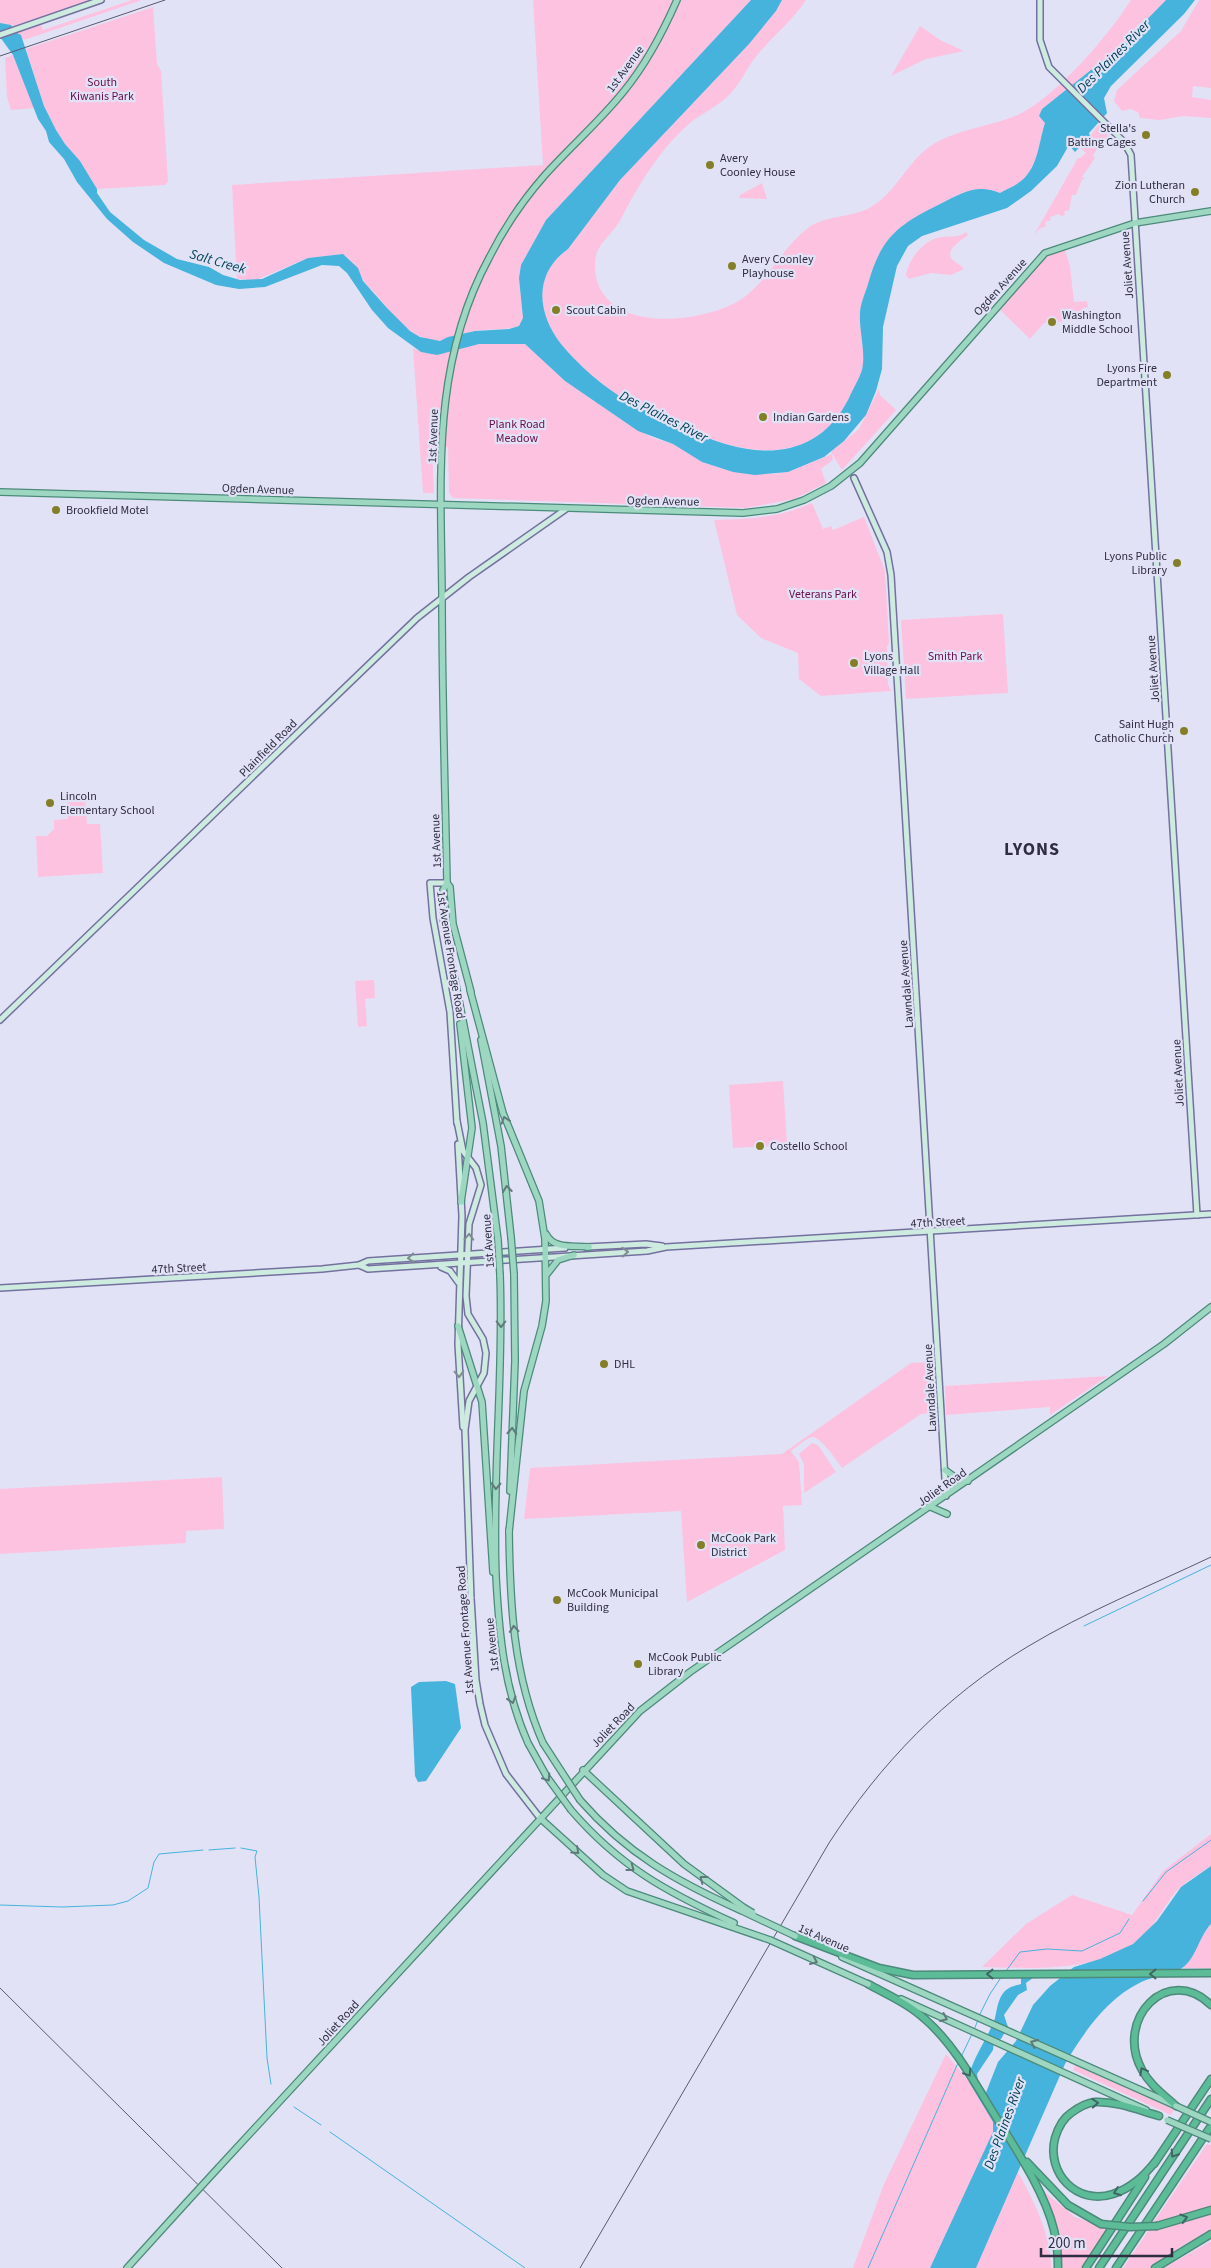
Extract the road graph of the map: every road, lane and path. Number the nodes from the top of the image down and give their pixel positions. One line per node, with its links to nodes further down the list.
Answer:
1 (101, 0): 4 (street)
2 (677, 0): 9 (main road, 1st Avenue)
3 (1040, 0): 6 (street, Joliet Avenue)
4 (0, 35)
5 (1211, 211): 6 (main road, Ogden Avenue)
6 (1135, 223): 10 (main road, Ogden Avenue); 20 (street, Joliet Avenue)
7 (854, 478): 22 (street, Lawndale Avenue)
8 (0, 492): 9 (main road, Ogden Avenue)
9 (441, 504): 10 (main road, Ogden Avenue); 11 (main road, 1st Avenue)
10 (566, 509): 11 (street, Plainfield Road)
11 (442, 598): 12 (main road, 1st Avenue); 15 (street, Plainfield Road)
12 (447, 883): 13 (main road, 1st Avenue); 14 (main road, 1st Avenue); 16 (street, 1st Avenue Frontage Road)
13 (454, 980): 17 (main road); 47 (main road, 1st Avenue, one-way to 47, bridge)
14 (470, 990): 21 (main road, one-way to 14); 46 (main road, 1st Avenue, one-way to 14, bridge)
15 (0, 1020)
16 (457, 1121): 17 (street, 1st Avenue Frontage Road); 18 (street, 1st Avenue Frontage Road)
17 (469, 1160): 18 (main road); 27 (street, 1st Avenue Frontage Road, one-way to 17)
18 (461, 1202): 26 (street, 1st Avenue Frontage Road)
19 (1211, 1214): 20 (street, 47th Street)
20 (1197, 1215): 22 (street, 47th Street)
21 (545, 1231): 23 (main road); 25 (main road)
22 (932, 1232): 24 (street, 47th Street); 41 (street, Lawndale Avenue)
23 (589, 1247): 24 (street, 47th Street); 25 (street, 47th Street)
24 (666, 1247): 28 (street, 47th Street, one-way to 24)
25 (546, 1248): 27 (street, 47th Street); 29 (main road)
26 (460, 1255): 27 (street, 47th Street); 30 (street, 1st Avenue Frontage Road); 32 (street, 47th Street, one-way to 32)
27 (468, 1255): 31 (street, 1st Avenue Frontage Road)
28 (574, 1255): 29 (street, 47th Street); 34 (main road)
29 (546, 1257): 31 (street, 47th Street); 34 (main road)
30 (460, 1264): 31 (street, 47th Street); 33 (street, 47th Street); 35 (street, 1st Avenue Frontage Road)
31 (468, 1264): 39 (street, 1st Avenue Frontage Road)
32 (359, 1266): 33 (street, 47th Street); 36 (street, 47th Street)
33 (438, 1266): 35 (street)
34 (546, 1279): 46 (main road)
35 (459, 1284): 38 (street, 1st Avenue Frontage Road)
36 (0, 1288)
37 (1211, 1307): 42 (main road, Joliet Road)
38 (458, 1326): 39 (main road); 40 (street, 1st Avenue Frontage Road, one-way to 40)
39 (478, 1384): 40 (street, 1st Avenue Frontage Road); 47 (main road)
40 (465, 1454): 49 (street, 1st Avenue Frontage Road)
41 (945, 1470): 42 (main road); 43 (street, Lawndale Avenue)
42 (968, 1481): 43 (main road, Joliet Road)
43 (946, 1496): 44 (main road, Joliet Road)
44 (931, 1507): 45 (main road); 48 (main road, Joliet Road)
45 (947, 1514)
46 (509, 1532): 50 (main road, 1st Avenue, one-way to 46, bridge)
47 (499, 1619): 51 (main road, 1st Avenue, one-way to 51, bridge)
48 (583, 1770): 49 (main road, Joliet Road); 50 (main road, one-way to 48)
49 (540, 1818): 51 (main road, one-way to 51); 69 (main road, Joliet Road, bridge)
50 (741, 1909): 52 (main road, 1st Avenue, bridge)
51 (730, 1923): 54 (main road, one-way to 54, bridge)
52 (795, 1936): 53 (highway, one-way to 52); 60 (main road, 1st Avenue, one-way to 52)
53 (1211, 1973)
54 (868, 1984): 61 (main road, one-way to 61); 66 (highway, one-way to 66)
55 (1211, 2006): 60 (highway, one-way to 55)
56 (1211, 2072): 58 (highway)
57 (1211, 2079): 58 (highway)
58 (1202, 2091): 65 (highway)
59 (1211, 2099): 72 (highway, one-way to 72)
60 (1176, 2106): 62 (main road, 1st Avenue, bridge)
61 (1159, 2116): 64 (main road, bridge); 65 (highway, one-way to 61)
62 (1211, 2122)
63 (1211, 2126): 73 (highway)
64 (1211, 2139)
65 (1155, 2162): 71 (highway)
66 (1036, 2179): 67 (highway, one-way to 67, bridge); 70 (highway)
67 (1211, 2210)
68 (1211, 2234): 74 (highway)
69 (127, 2268)
70 (1058, 2268)
71 (1086, 2268)
72 (1099, 2268)
73 (1116, 2268)
74 (1155, 2268)

